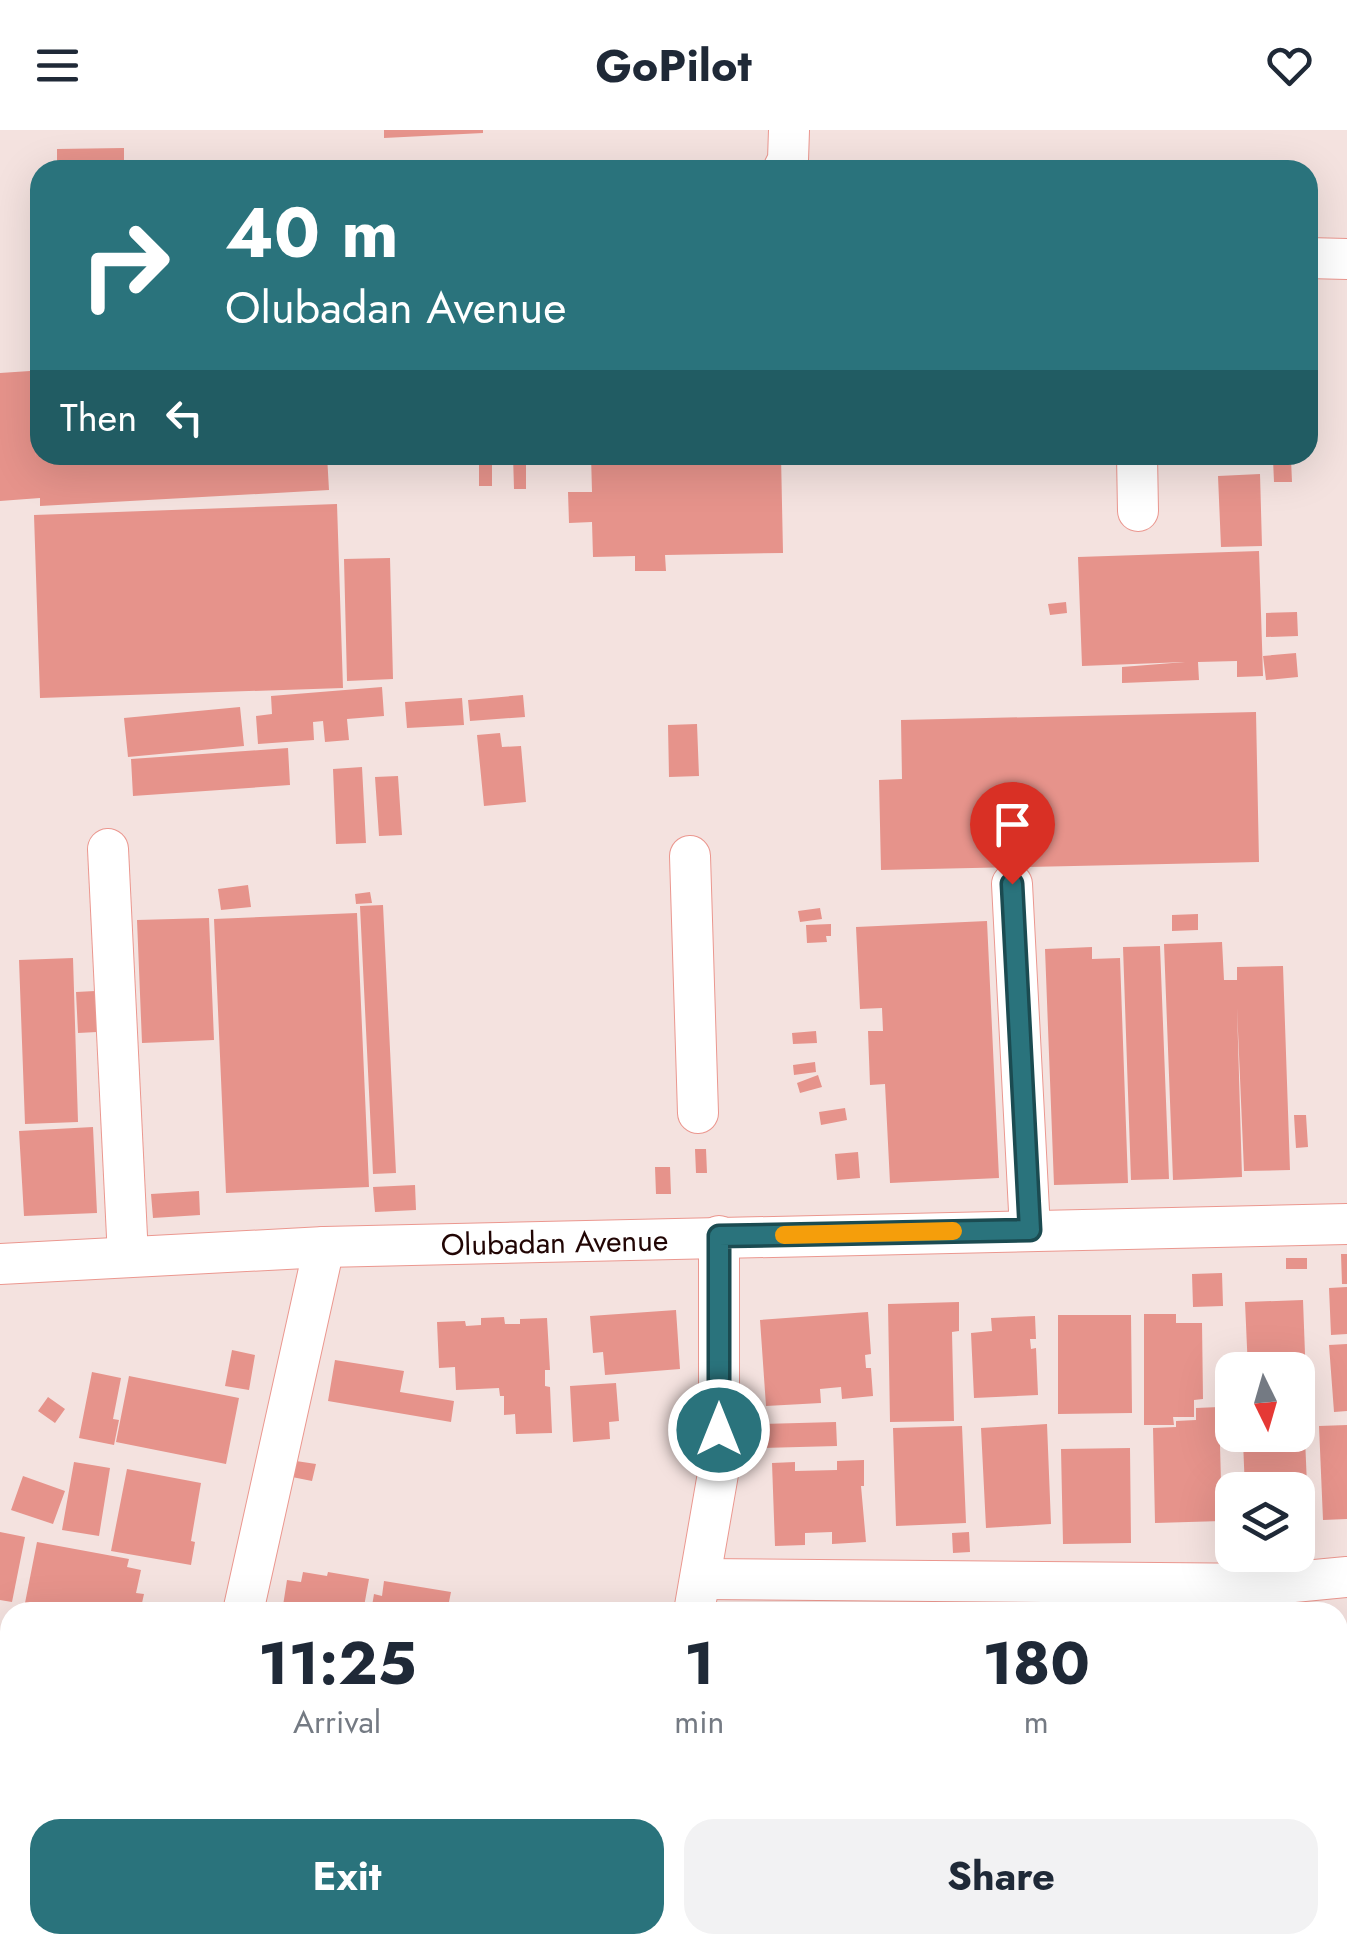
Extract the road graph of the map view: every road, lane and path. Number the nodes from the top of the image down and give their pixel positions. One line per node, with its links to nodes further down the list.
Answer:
1 (790, 130): 2 (street)
2 (788, 160)
3 (1318, 258): 4 (street)
4 (1347, 259)
5 (1137, 465): 6 (street)
6 (1138, 511)
7 (108, 849): 15 (street)
8 (690, 856): 10 (street)
9 (1012, 884): 12 (street)
10 (698, 1113)
11 (1347, 1224): 12 (street, Olubadan Avenue)
12 (1030, 1230): 13 (street, Olubadan Avenue)
13 (719, 1236): 14 (street, Olubadan Avenue); 18 (street)
14 (324, 1247): 15 (street, Olubadan Avenue); 20 (street)
15 (128, 1257): 16 (street, Olubadan Avenue)
16 (0, 1264)
17 (1347, 1577): 19 (street)
18 (698, 1596): 19 (street)
19 (1274, 1598)
20 (245, 1602)

